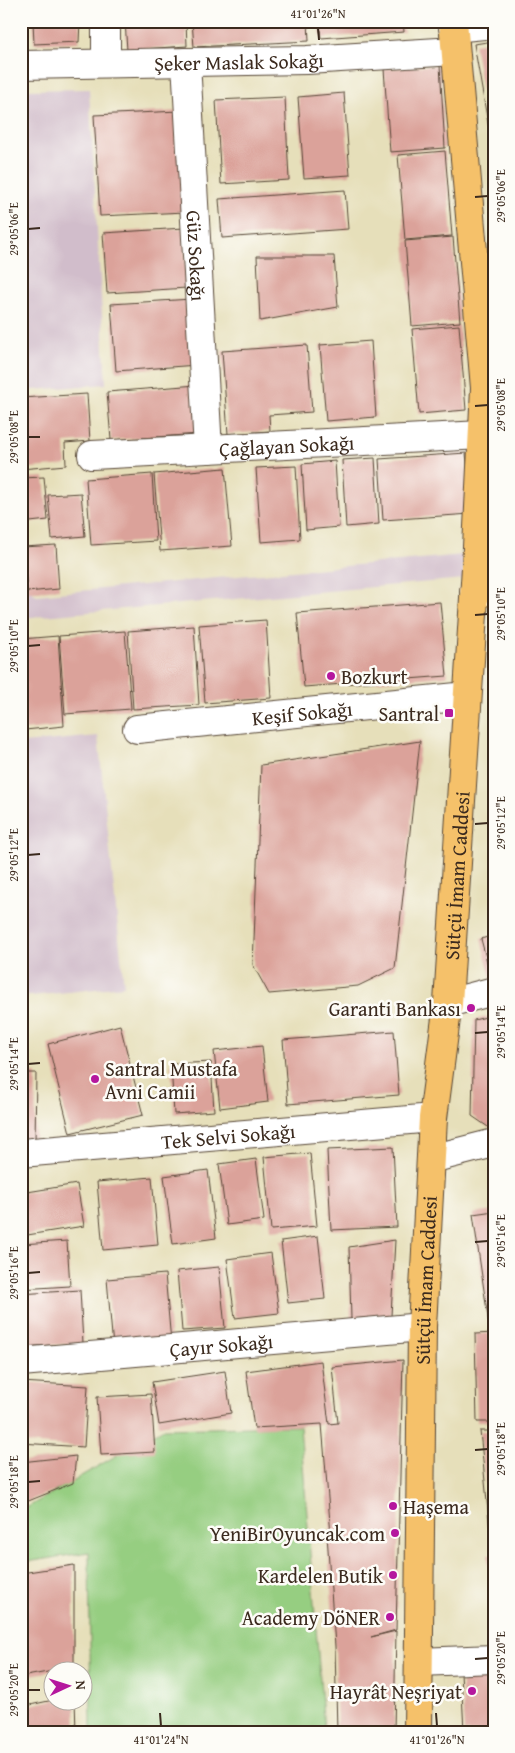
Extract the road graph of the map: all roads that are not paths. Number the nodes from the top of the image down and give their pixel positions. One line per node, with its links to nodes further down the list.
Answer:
1 (106, 21): 5 (street)
2 (494, 24): 3 (street, Şeker Maslak Sokağı)
3 (454, 33): 4 (street, Şeker Maslak Sokağı); 7 (main road, Sütçü İmam Caddesi)
4 (186, 62): 5 (street, Şeker Maslak Sokağı); 8 (street, Güz Sokağı)
5 (106, 63): 6 (street, Şeker Maslak Sokağı)
6 (21, 65)
7 (482, 435): 8 (street, Çağlayan Sokağı); 10 (main road, Sütçü İmam Caddesi)
8 (208, 449): 9 (street, Çağlayan Sokağı)
9 (92, 455)
10 (484, 591): 11 (main road, Sütçü İmam Caddesi)
11 (467, 696): 12 (street, Keşif Sokağı); 14 (main road, Sütçü İmam Caddesi)
12 (137, 729)
13 (494, 991): 14 (street)
14 (448, 1003): 15 (main road, Sütçü İmam Caddesi)
15 (433, 1118): 17 (street, Tek Selvi Sokağı); 18 (main road, Sütçü İmam Caddesi)
16 (494, 1143): 18 (street)
17 (21, 1153)
18 (431, 1159): 19 (main road, Sütçü İmam Caddesi)
19 (422, 1327): 20 (street, Çayır Sokağı); 22 (main road, Sütçü İmam Caddesi)
20 (21, 1362)
21 (494, 1659): 22 (street)
22 (419, 1662): 23 (main road, Sütçü İmam Caddesi)
23 (418, 1732)

